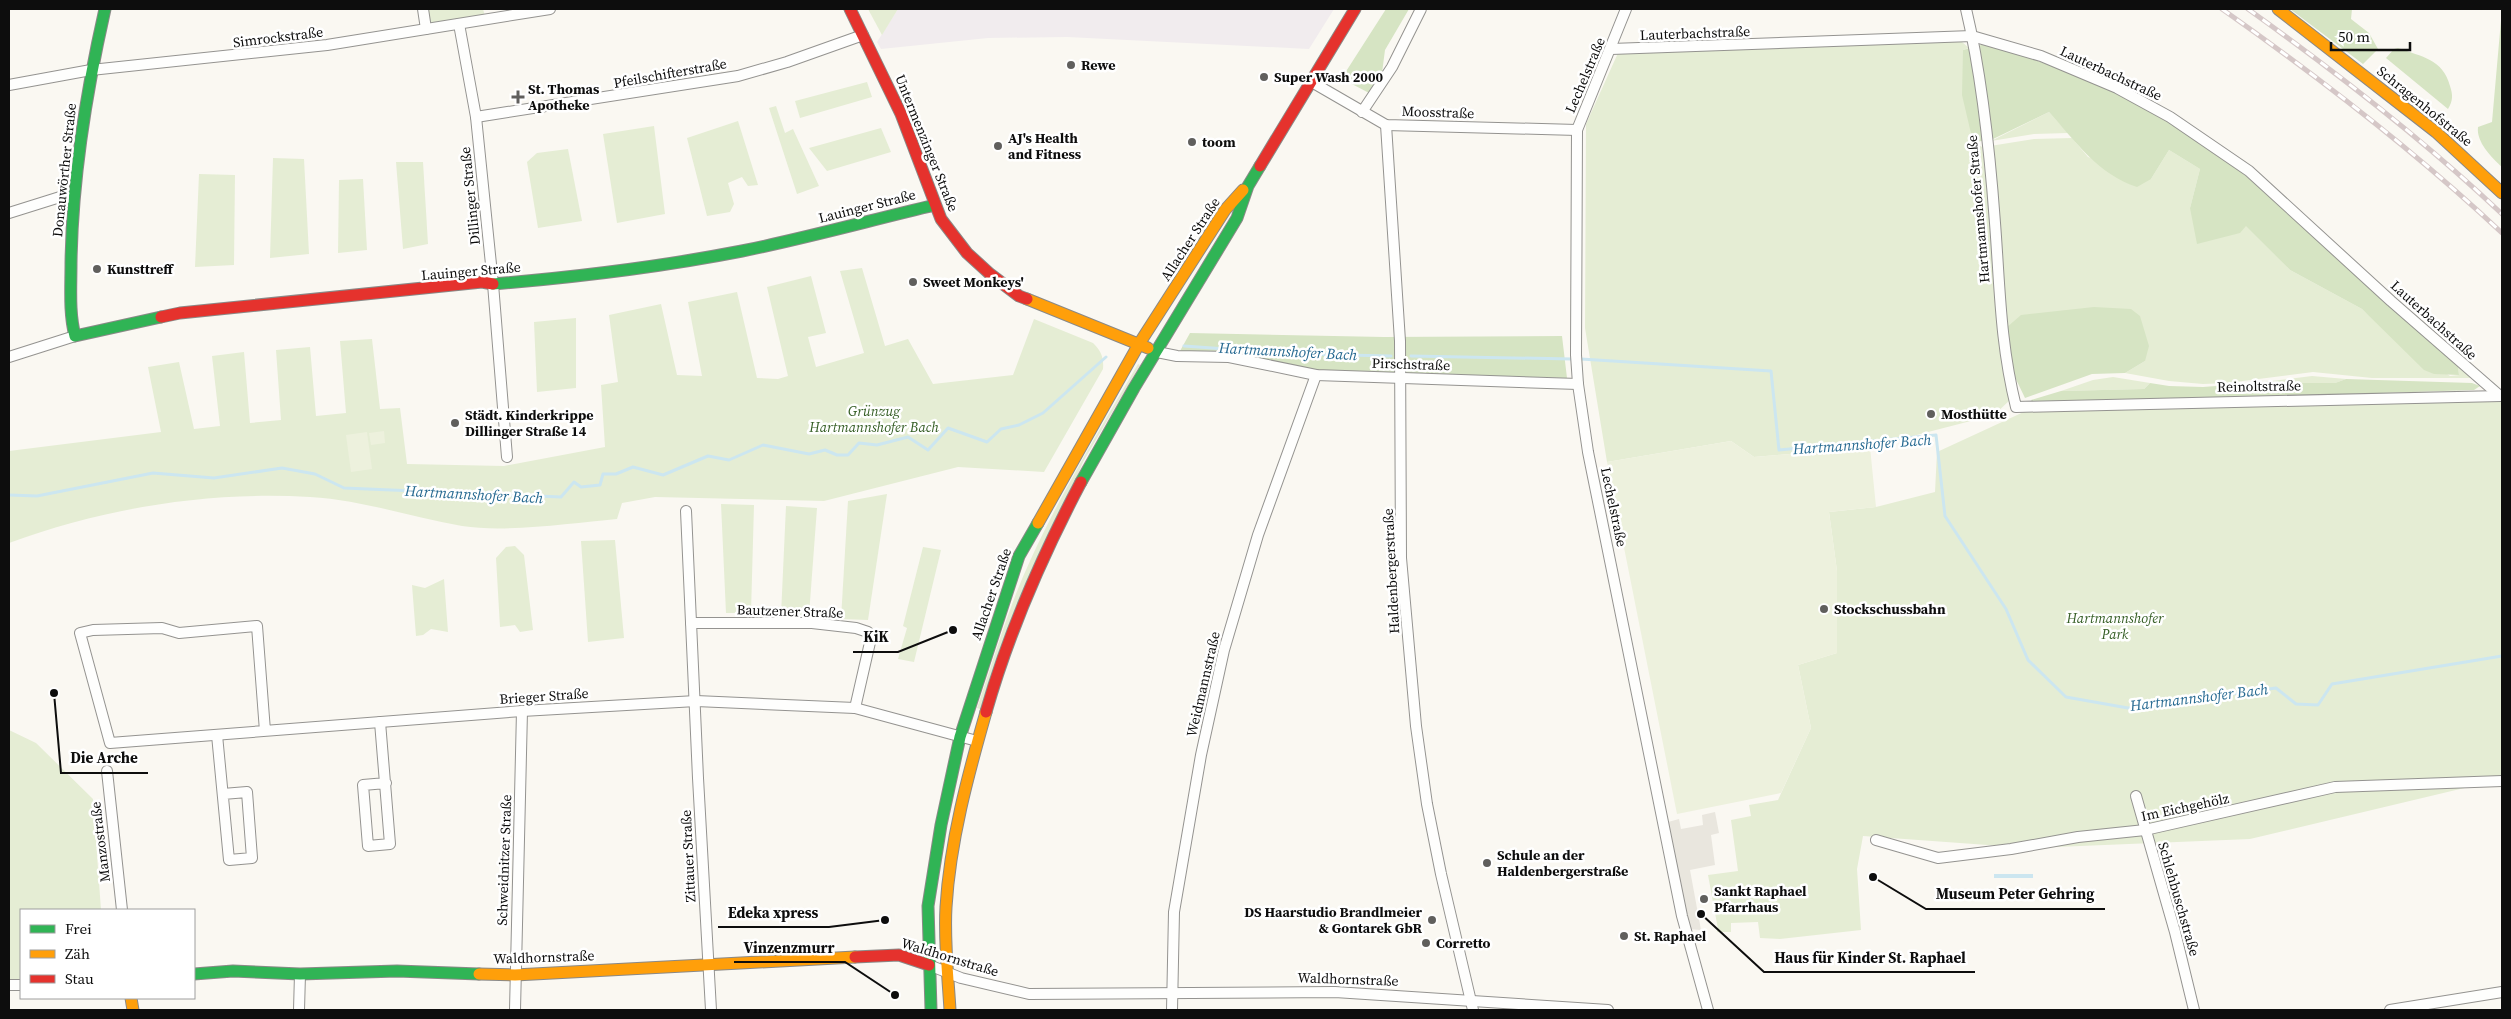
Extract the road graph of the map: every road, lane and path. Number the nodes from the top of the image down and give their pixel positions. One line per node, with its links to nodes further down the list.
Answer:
1 (105, 9): 16 (street, Donauwörther Straße)
2 (423, 9): 12 (street)
3 (550, 9): 10 (street, Simrockstraße)
4 (850, 9): 13 (street, Untermenzinger Straße)
5 (1421, 9): 19 (street)
6 (1626, 9): 15 (street, Lechelstraße)
7 (1966, 9): 14 (street, Hartmannshofer Straße)
8 (2278, 9): 24 (street, Schragenhofstraße)
9 (1351, 10): 17 (street, Allacher Straße)
10 (487, 14): 11 (street, Simrockstraße)
11 (459, 24): 12 (street, Simrockstraße); 20 (street, Dillinger Straße)
12 (426, 29): 16 (street, Simrockstraße)
13 (863, 35): 20 (street, Pfeilschifterstraße); 26 (street, Untermenzinger Straße)
14 (1972, 36): 15 (street, Lauterbachstraße); 36 (street, Lauterbachstraße); 37 (street, Hartmannshofer Straße)
15 (1611, 49): 22 (street, Lechelstraße)
16 (91, 70): 18 (street, Simrockstraße); 25 (street, Donauwörther Straße)
17 (1310, 81): 19 (street, Moosstraße); 23 (street, Allacher Straße)
18 (9, 85)
19 (1362, 112): 21 (street, Moosstraße)
20 (476, 117): 28 (street, Dillinger Straße)
21 (1386, 125): 22 (street, Moosstraße); 34 (street, Haldenbergerstraße)
22 (1577, 130): 35 (street, Lechelstraße)
23 (1248, 186): 30 (street, Allacher Straße); 31 (street, Allacher Straße)
24 (2502, 193)
25 (74, 198): 27 (street); 29 (street, Donauwörther Straße)
26 (934, 204): 28 (street, Lauinger Straße); 30 (street, Untermenzinger Straße)
27 (9, 213)
28 (493, 284): 29 (street, Lauinger Straße); 38 (street, Dillinger Straße)
29 (75, 336): 32 (street, Lauinger Straße)
30 (1139, 344): 31 (street, Untermenzinger Straße); 47 (street, Allacher Straße)
31 (1157, 352): 33 (street, Pirschstraße); 48 (street, Allacher Straße)
32 (9, 357)
33 (1316, 375): 34 (street, Pirschstraße); 64 (street, Weidmannstraße)
34 (1401, 376): 35 (street, Pirschstraße); 65 (street, Haldenbergerstraße)
35 (1578, 384): 73 (street, Lechelstraße)
36 (2501, 396): 37 (street, Reinoltstraße)
37 (2016, 407)
38 (506, 457)
39 (686, 511): 40 (street)
40 (691, 623): 41 (street); 42 (street, Bautzener Straße)
41 (696, 701): 42 (street, Brieger Straße); 43 (street, Brieger Straße); 57 (street, Zittauer Straße)
42 (854, 708): 47 (street, Brieger Straße)
43 (522, 711): 44 (street, Brieger Straße); 62 (street, Schweidnitzer Straße)
44 (380, 722): 45 (street, Brieger Straße); 51 (street)
45 (265, 732): 46 (street, Brieger Straße); 46 (street, Brieger Straße)
46 (217, 735): 52 (street)
47 (960, 737): 48 (street, Brieger Straße); 58 (street, Allacher Straße)
48 (977, 741): 59 (street, Allacher Straße)
49 (107, 771): 56 (street, Manzostraße)
50 (2502, 782): 54 (street, Im Eichgehölz)
51 (386, 783): 51 (street)
52 (223, 794): 52 (street)
53 (2136, 796): 54 (street, Schlehbuschstraße)
54 (2145, 830): 55 (street, Im Eichgehölz); 74 (street, Schlehbuschstraße)
55 (1876, 840)
56 (122, 909)
57 (709, 964): 58 (street, Waldhornstraße); 62 (street, Waldhornstraße); 68 (street, Zittauer Straße)
58 (929, 964): 59 (street, Waldhornstraße); 69 (street, Allacher Straße)
59 (948, 973): 64 (street, Waldhornstraße); 70 (street, Allacher Straße)
60 (195, 974): 61 (street, Waldhornstraße)
61 (300, 974): 62 (street, Waldhornstraße); 66 (street)
62 (515, 974): 67 (street, Schweidnitzer Straße)
63 (2502, 992): 75 (street)
64 (1172, 993): 65 (street, Waldhornstraße); 71 (street, Weidmannstraße)
65 (1472, 1005): 72 (street, Waldhornstraße)
66 (299, 1010)
67 (515, 1010)
68 (711, 1010)
69 (931, 1010)
70 (950, 1010)
71 (1172, 1010)
72 (1608, 1010)
73 (1708, 1010)
74 (2194, 1010)
75 (2390, 1010)

